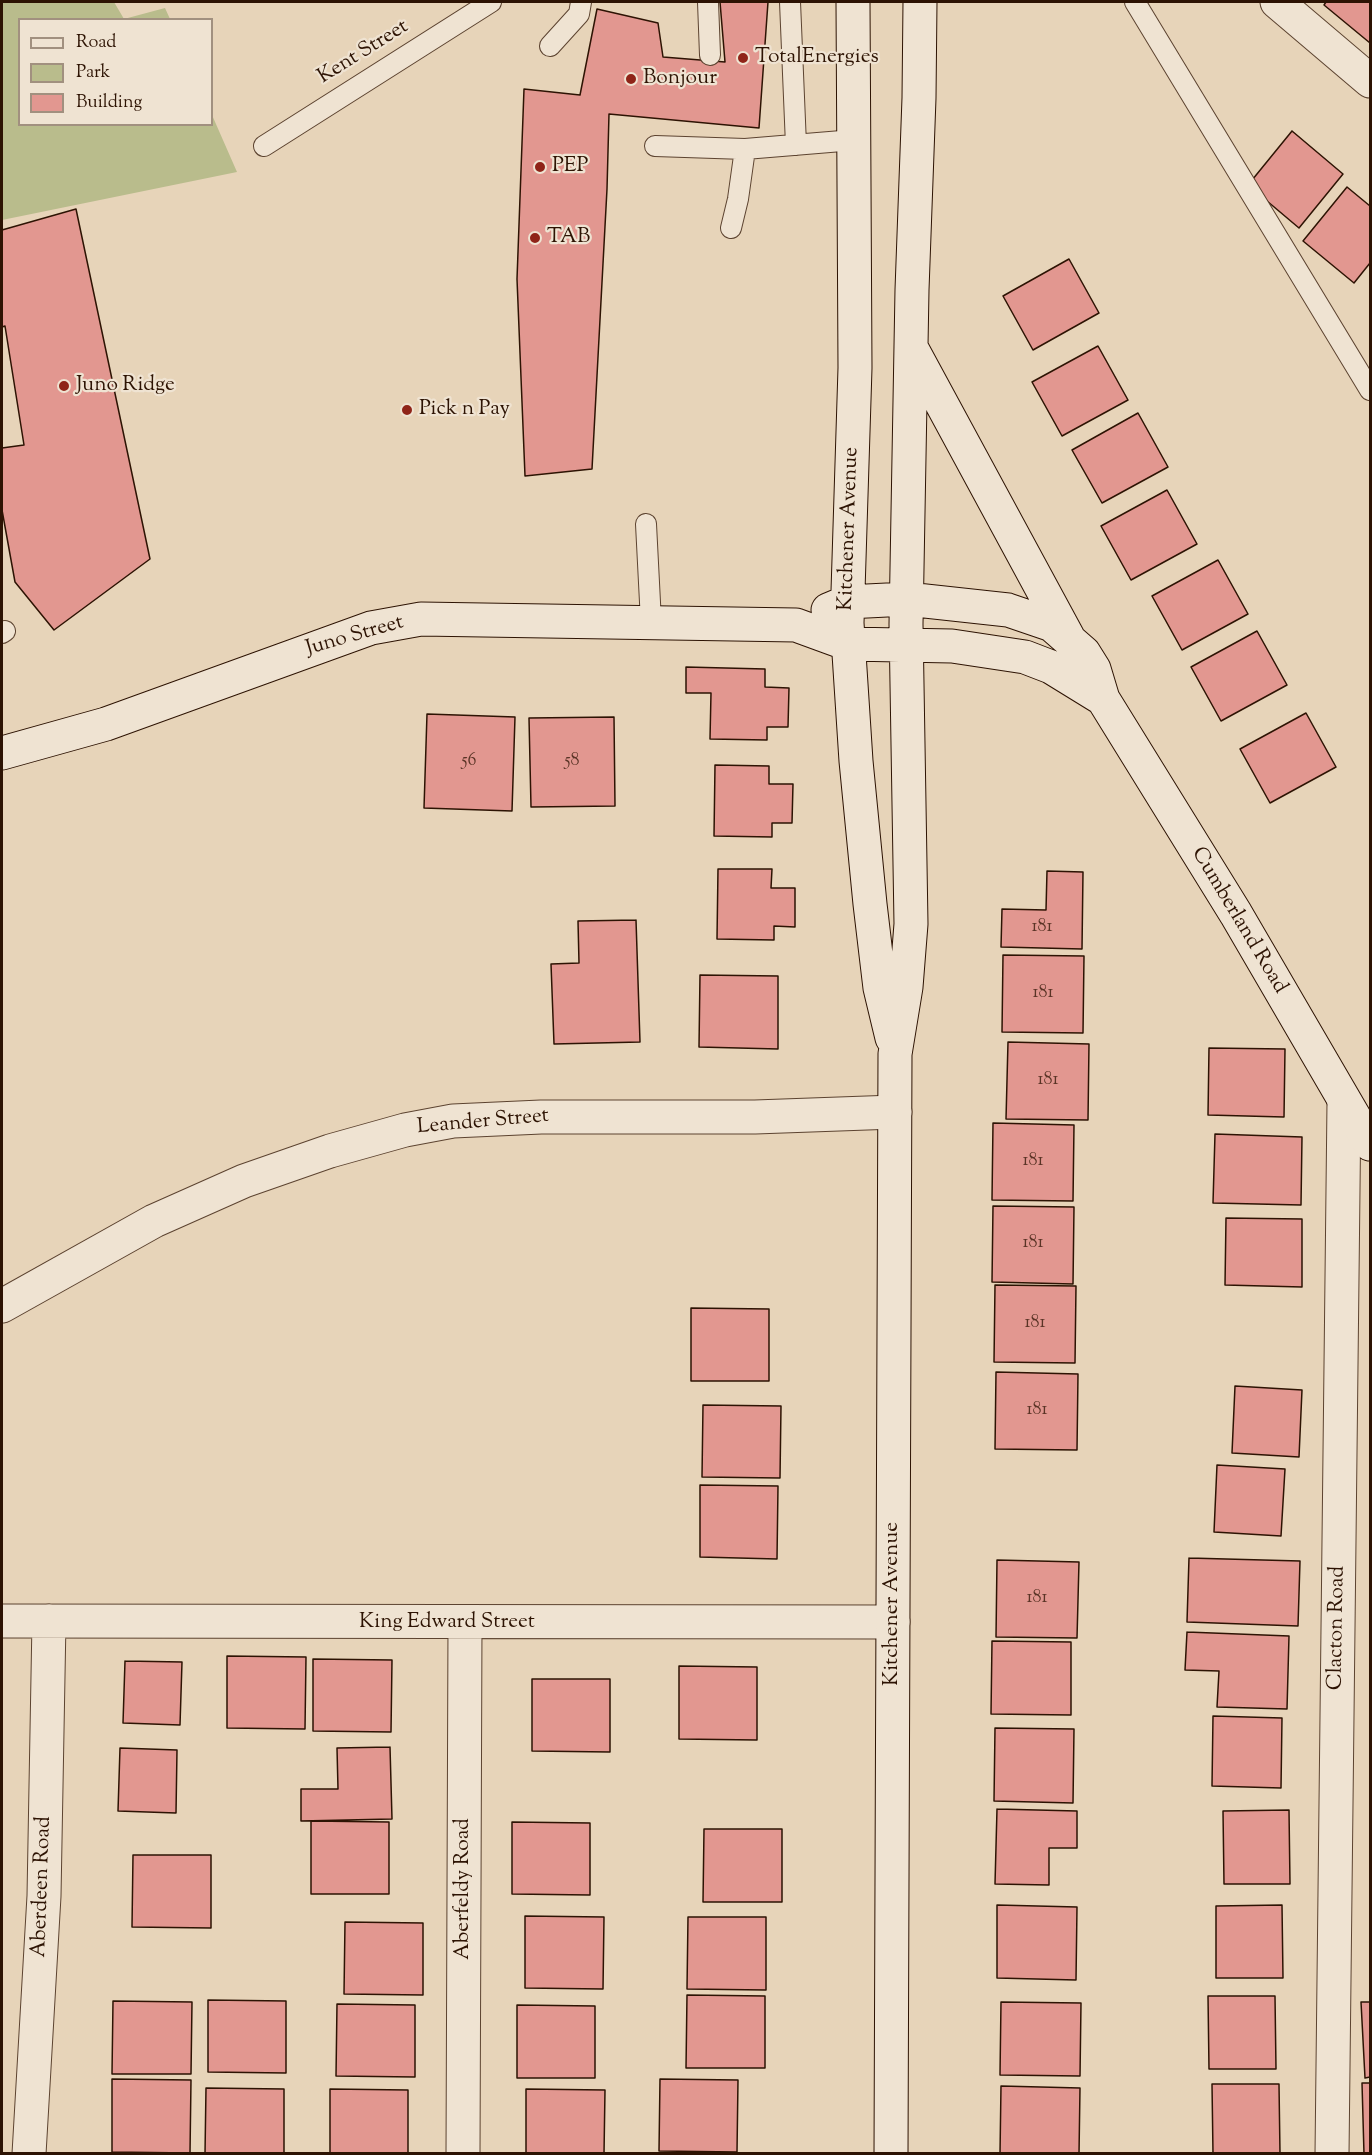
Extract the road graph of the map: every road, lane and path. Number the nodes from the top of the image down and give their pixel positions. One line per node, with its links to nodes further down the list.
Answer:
1 (491, 2): 14 (lane, Kent Street)
2 (581, 2): 9 (lane)
3 (708, 2): 10 (lane)
4 (790, 2): 13 (lane)
5 (853, 2): 12 (street, Kitchener Avenue)
6 (920, 2): 18 (street, Kitchener Avenue)
7 (1134, 2): 19 (lane)
8 (1277, 2): 11 (street)
9 (550, 46)
10 (710, 56)
11 (1371, 81)
12 (854, 140): 13 (lane); 22 (street, Kitchener Avenue)
13 (796, 145): 16 (lane)
14 (264, 146)
15 (655, 146): 16 (lane)
16 (745, 149): 17 (lane)
17 (731, 228)
18 (910, 346): 21 (street, Kitchener Avenue); 25 (street)
19 (1371, 390)
20 (646, 524): 23 (lane)
21 (907, 599): 22 (street, Cumberland Road); 25 (street, Cumberland Road); 27 (street, Kitchener Avenue)
22 (847, 602): 24 (street, Cumberland Road); 26 (street, Kitchener Avenue)
23 (651, 622): 24 (street, Juno Street); 29 (street, Juno Street)
24 (796, 625): 26 (street, Cumberland Road)
25 (1068, 638): 28 (street, Cumberland Road)
26 (848, 644): 27 (street, Cumberland Road); 30 (street, Kitchener Avenue)
27 (907, 644): 28 (street, Cumberland Road); 30 (street, Kitchener Avenue)
28 (1103, 699): 31 (street, Cumberland Road)
29 (2, 753)
30 (895, 1054): 32 (street, Kitchener Avenue)
31 (1344, 1102): 33 (street, Cumberland Road); 42 (street, Clacton Road)
32 (895, 1112): 34 (street, Leander Street); 37 (street, Kitchener Avenue)
33 (1371, 1144)
34 (2, 1306)
35 (2, 1621): 36 (street, King Edward Street)
36 (49, 1621): 38 (street, King Edward Street); 39 (street, Aberdeen Road)
37 (893, 1622): 38 (street, King Edward Street); 41 (street, Kitchener Avenue)
38 (465, 1624): 40 (street, Aberfeldy Road)
39 (29, 2154)
40 (463, 2154)
41 (891, 2154)
42 (1332, 2154)

